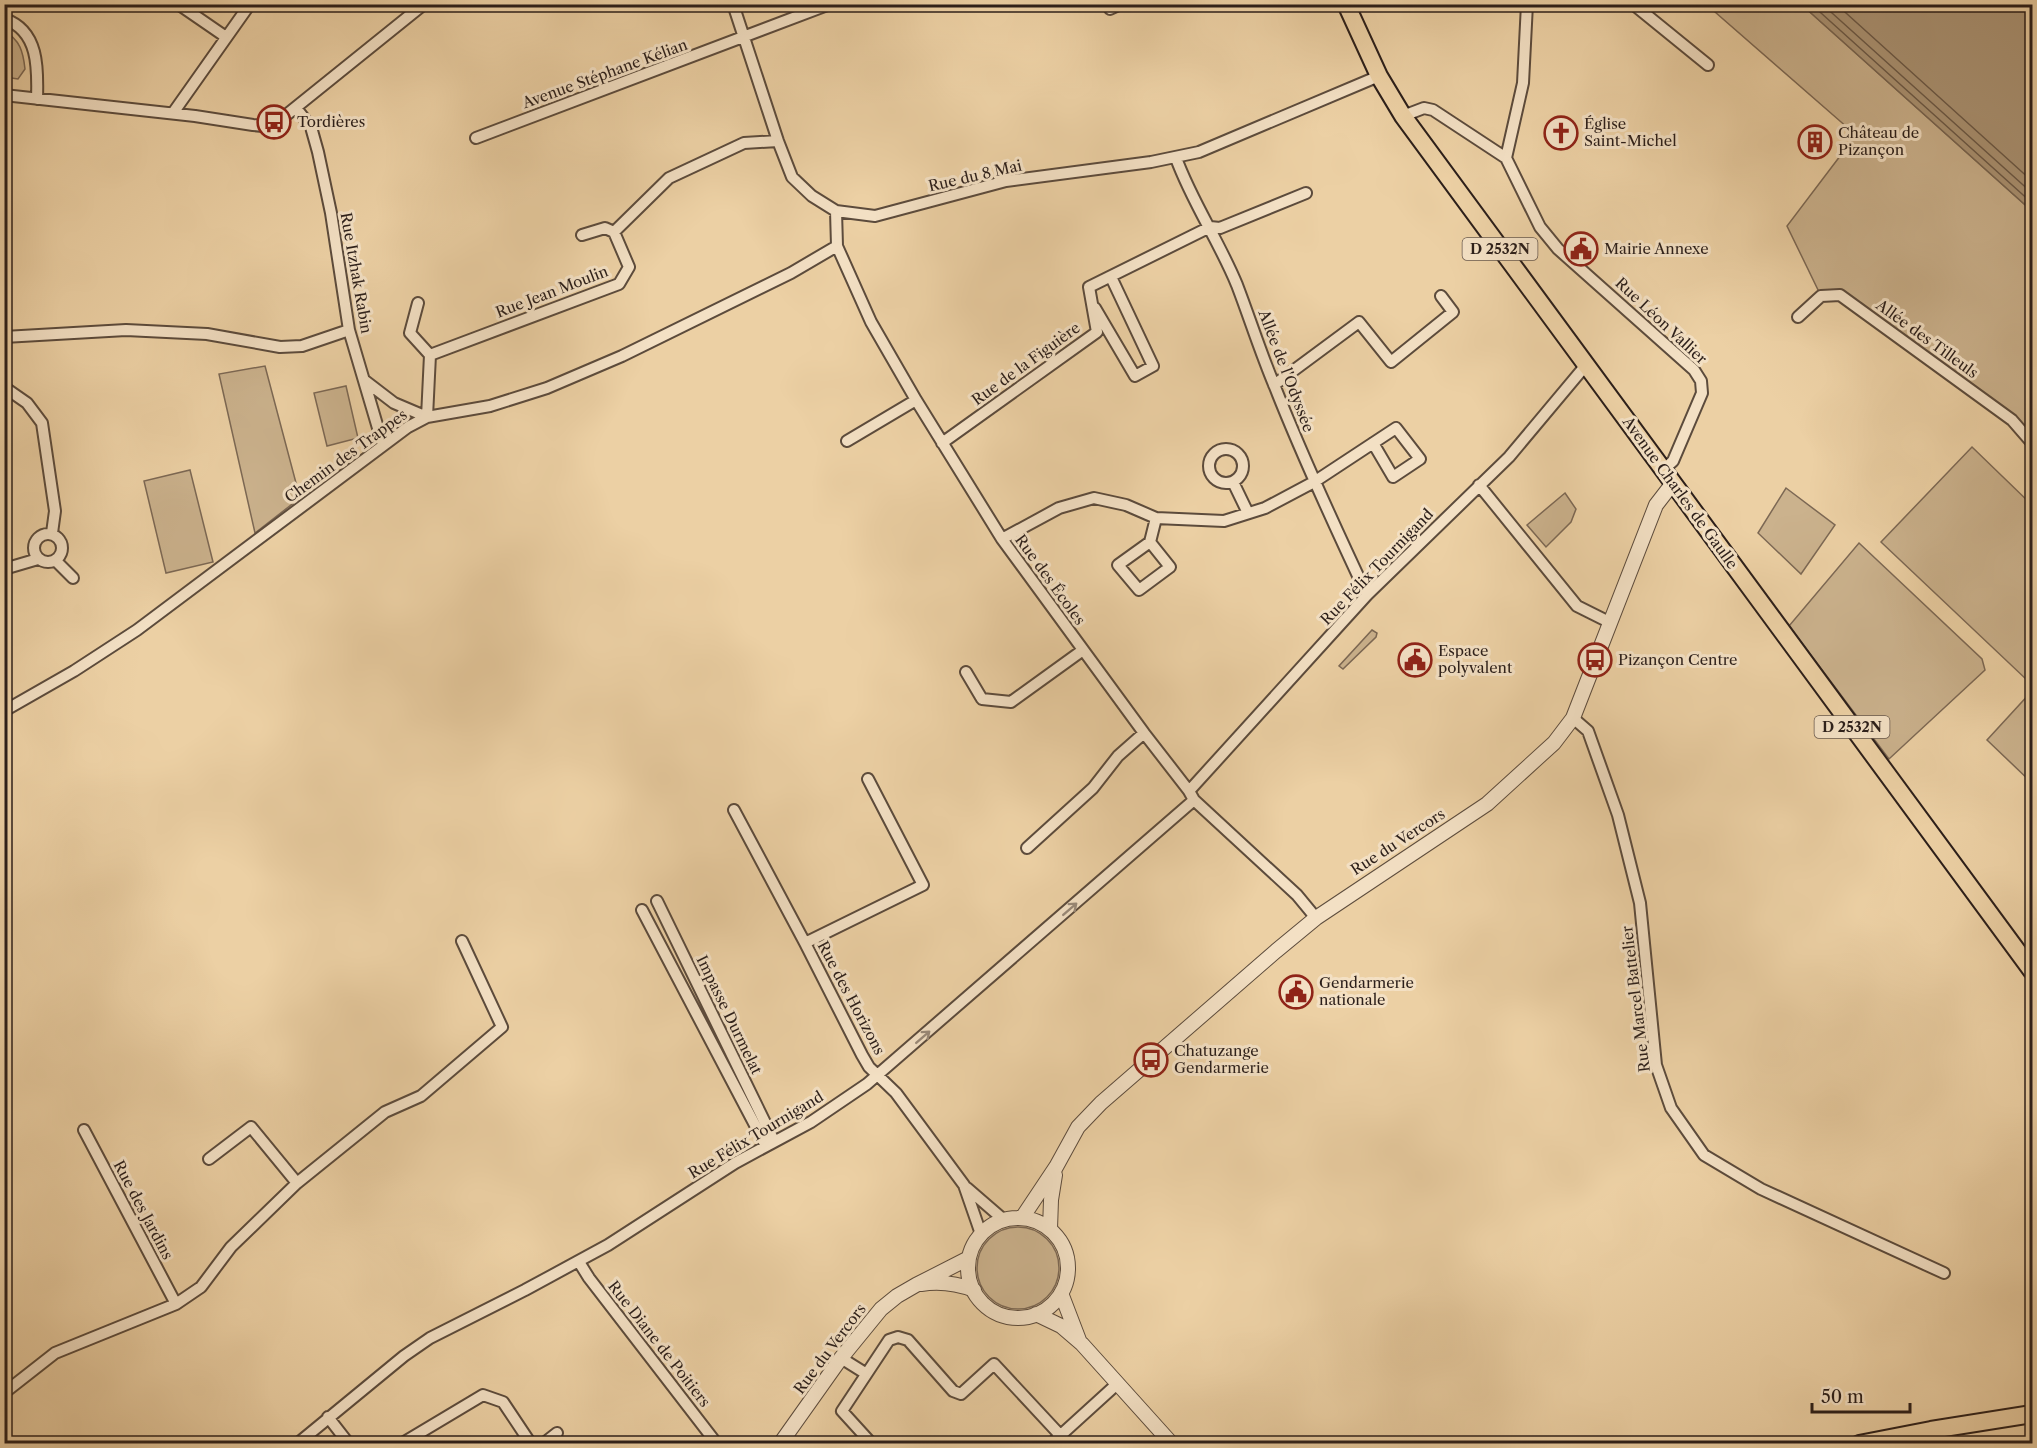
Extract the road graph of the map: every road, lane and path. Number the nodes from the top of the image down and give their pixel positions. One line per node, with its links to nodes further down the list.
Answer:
1 (178, 4): 12 (street)
2 (250, 4): 12 (street)
3 (424, 4): 18 (street)
4 (733, 4): 13 (street, Rue du 8 Mai)
5 (830, 4): 13 (street, Avenue Stéphane Kélian)
6 (1121, 4): 10 (street)
7 (1346, 4): 15 (main road, Avenue Charles de Gaulle / D 2532N)
8 (1527, 4): 24 (street)
9 (1633, 4): 14 (street)
10 (1110, 9)
11 (4, 19): 17 (street)
12 (226, 37): 19 (street)
13 (744, 38): 21 (street, Avenue Stéphane Kélian); 22 (street, Rue du 8 Mai)
14 (1708, 65)
15 (1379, 76): 20 (main road, Avenue Charles de Gaulle / D 2532N); 23 (street, Rue du 8 Mai)
16 (4, 95): 17 (street)
17 (37, 99): 19 (street)
18 (296, 108): 19 (street); 36 (street, Rue Itzhak Rabin)
19 (173, 113)
20 (1403, 116): 24 (street); 39 (main road, Avenue Charles de Gaulle / D 2532N)
21 (476, 138)
22 (778, 141): 26 (street, Rue du 8 Mai); 28 (street)
23 (1176, 158): 26 (street, Rue du 8 Mai); 27 (street, Allée de l'Odyssée)
24 (1506, 158): 50 (street, Rue Léon Vallier)
25 (1306, 193): 27 (street)
26 (836, 211): 30 (street, Rue des Écoles)
27 (1210, 227): 31 (street); 41 (street, Allée de l'Odyssée)
28 (614, 232): 29 (street); 38 (street, Rue Jean Moulin)
29 (582, 235)
30 (837, 246): 43 (street, Rue des Écoles); 44 (street, Chemin des Trappes)
31 (1111, 277): 33 (street); 33 (street)
32 (1441, 296): 41 (street)
33 (1092, 302): 47 (street, Rue de la Figuière)
34 (418, 303): 38 (street)
35 (1798, 317): 46 (street, Allée des Tilleuls)
36 (349, 330): 37 (street); 40 (street, Rue Itzhak Rabin)
37 (4, 337)
38 (430, 355): 44 (street)
39 (1586, 365): 50 (main road, Avenue Charles de Gaulle / D 2532N); 53 (street, Rue Félix Tournigand)
40 (364, 380): 44 (street); 49 (street, Rue Itzhak Rabin)
41 (1274, 385): 52 (street, Allée de l'Odyssée)
42 (4, 387): 56 (street)
43 (916, 400): 45 (street); 47 (street, Rue des Écoles)
44 (427, 417): 49 (street, Chemin des Trappes)
45 (847, 441)
46 (2032, 442)
47 (942, 443): 57 (street, Rue des Écoles)
48 (1373, 443): 48 (street); 52 (street)
49 (383, 445): 67 (street, Chemin des Trappes)
50 (1668, 477): 64 (street, Rue du Vercors); 79 (main road, Avenue Charles de Gaulle / D 2532N)
51 (1233, 482): 54 (street)
52 (1314, 482): 54 (street); 63 (street, Allée de l'Odyssée)
53 (1479, 485): 63 (street, Rue Félix Tournigand); 64 (street)
54 (1248, 513): 55 (street)
55 (1156, 518): 57 (street); 58 (street)
56 (52, 533): 59 (street); 60 (street)
57 (1002, 539): 65 (street, Rue des Écoles)
58 (1150, 542): 58 (street)
59 (38, 558): 60 (street); 61 (street)
60 (56, 561): 62 (street)
61 (4, 569)
62 (73, 578)
63 (1367, 596): 71 (street, Rue Félix Tournigand)
64 (1609, 622): 68 (street, Rue du Vercors)
65 (1083, 650): 66 (street); 69 (street, Rue des Écoles)
66 (966, 672)
67 (4, 711)
68 (1573, 718): 76 (street, Rue du Vercors); 93 (street, Rue Marcel Battelier)
69 (1144, 733): 71 (street, Rue des Écoles); 73 (street)
70 (868, 778): 78 (street)
71 (1192, 796): 76 (street, Rue des Écoles); 80 (street, Rue Félix Tournigand, one-way to 71)
72 (734, 810): 78 (street, Rue des Horizons)
73 (1027, 848)
74 (657, 901): 82 (street, Impasse Durmelat)
75 (642, 910): 82 (street)
76 (1316, 918): 84 (street, Rue du Vercors)
77 (462, 941): 85 (street)
78 (805, 943): 80 (street, Rue des Horizons)
79 (2032, 971)
80 (878, 1075): 82 (street, Rue Félix Tournigand); 86 (street, Rue des Horizons)
81 (84, 1130): 97 (street, Rue des Jardins)
82 (770, 1144): 92 (street, Rue Félix Tournigand)
83 (209, 1159): 85 (street)
84 (1056, 1167): 87 (street, Rue du Vercors); 89 (street, Rue du Vercors)
85 (297, 1183): 97 (street)
86 (964, 1185): 88 (street, Rue des Horizons); 90 (street, Rue des Horizons)
87 (1022, 1218): 88 (street); 89 (street)
88 (1004, 1220): 90 (street)
89 (1050, 1229): 96 (street)
90 (981, 1234): 91 (street)
91 (969, 1258): 94 (street, Rue du Vercors); 95 (street)
92 (579, 1262): 105 (street, Rue Félix Tournigand); 113 (street, Rue Diane de Poitiers)
93 (1944, 1273)
94 (916, 1284): 95 (street); 100 (street, Rue du Vercors)
95 (974, 1290): 98 (street)
96 (1061, 1293): 98 (street); 99 (street)
97 (176, 1304): 103 (street)
98 (1036, 1314): 99 (street)
99 (1082, 1344): 102 (street)
100 (842, 1358): 101 (street); 114 (street, Rue du Vercors)
101 (865, 1373): 107 (street); 115 (street)
102 (1117, 1384): 107 (street); 117 (street)
103 (4, 1393)
104 (2032, 1414): 118 (main road)
105 (328, 1417): 108 (street, Rue Félix Tournigand); 109 (street)
106 (557, 1433): 112 (street)
107 (1060, 1435): 116 (street)
108 (297, 1443)
109 (349, 1443)
110 (401, 1443): 111 (street)
111 (531, 1443)
112 (543, 1443)
113 (717, 1443)
114 (780, 1443)
115 (872, 1443)
116 (1051, 1443)
117 (1172, 1443)
118 (1859, 1443)

